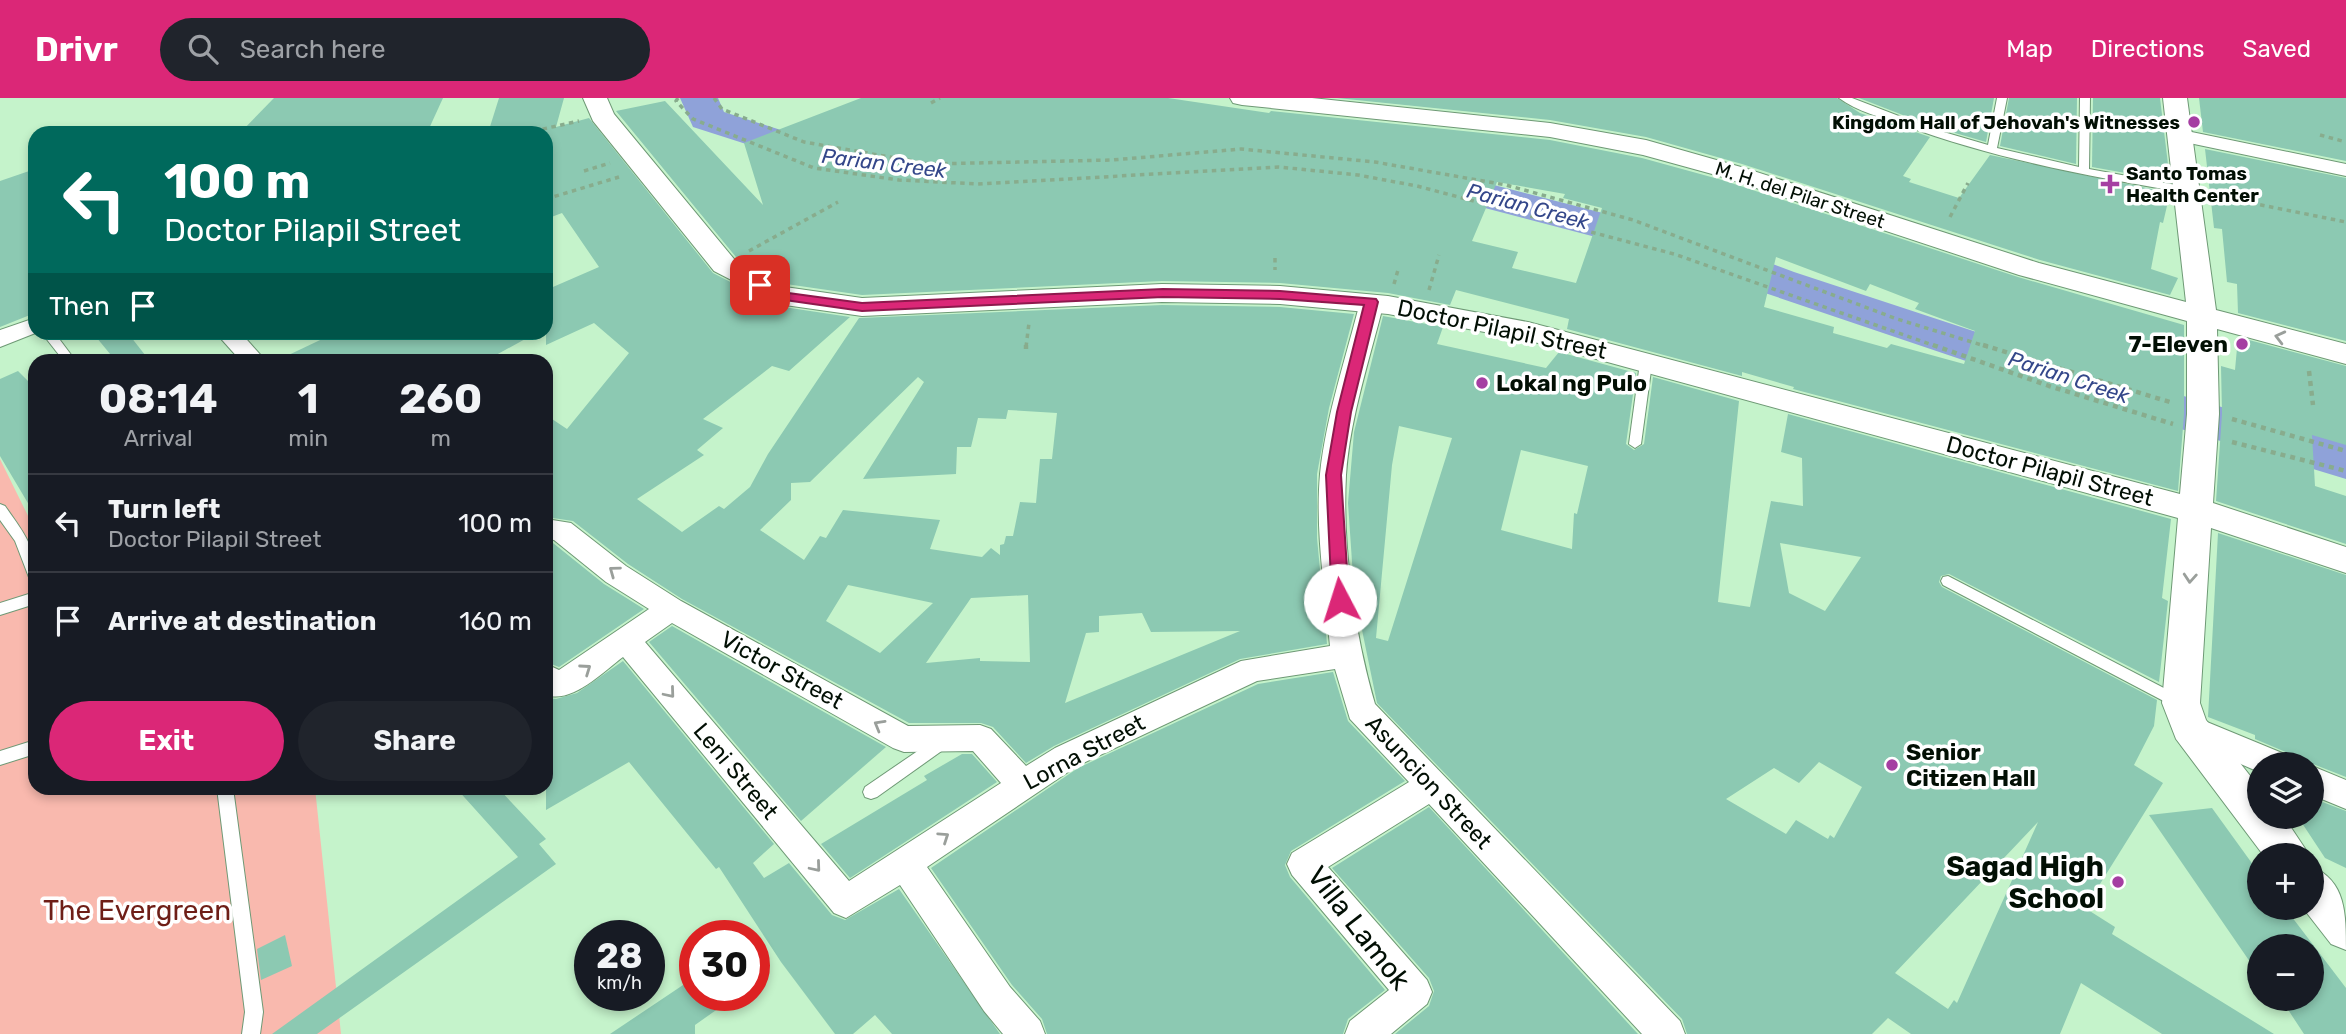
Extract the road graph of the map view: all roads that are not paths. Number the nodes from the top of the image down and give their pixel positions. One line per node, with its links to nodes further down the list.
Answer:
1 (1242, 98): 14 (street, M. H. del Pilar Street)
2 (1844, 98): 6 (lane)
3 (2002, 98): 9 (lane)
4 (2085, 98): 11 (lane)
5 (2175, 98): 8 (street)
6 (1869, 103): 9 (lane)
7 (591, 109): 13 (street, Doctor Pilapil Street)
8 (2182, 136): 10 (street); 12 (street)
9 (1992, 149): 11 (lane)
10 (2346, 170)
11 (2084, 171): 12 (lane)
12 (2187, 190): 14 (street)
13 (1371, 302): 22 (street, Doctor Pilapil Street); 34 (street, Asuncion Street)
14 (2202, 317): 21 (street, M. H. del Pilar Street, one-way to 14); 25 (street)
15 (28, 328): 16 (street)
16 (0, 339)
17 (53, 340): 19 (lane)
18 (234, 340): 20 (street)
19 (64, 354)
20 (247, 354)
21 (2346, 354)
22 (1646, 363): 23 (lane); 25 (street, Doctor Pilapil Street)
23 (1635, 444)
24 (0, 509): 27 (lane)
25 (2195, 510): 28 (street, Doctor Pilapil Street); 36 (street, one-way to 36)
26 (553, 529): 32 (street, Victor Street, one-way to 26)
27 (28, 558)
28 (2346, 559)
29 (1948, 581): 36 (lane)
30 (28, 600): 31 (lane)
31 (0, 608)
32 (671, 609): 33 (street); 37 (street, Victor Street, one-way to 32)
33 (626, 640): 35 (street, one-way to 33); 49 (street, Leni Street, one-way to 49)
34 (1346, 655): 41 (street, Lorna Street); 42 (street, Asuncion Street)
35 (553, 683)
36 (2185, 715): 39 (street); 47 (street)
37 (948, 737): 41 (street, Victor Street); 44 (lane)
38 (28, 749): 40 (lane)
39 (2252, 752)
40 (0, 758)
41 (1022, 784): 48 (street, Lorna Street, one-way to 41)
42 (1432, 785): 54 (street, Villa Lamok); 55 (street, Asuncion Street)
43 (2324, 785): 46 (street)
44 (871, 792)
45 (226, 795): 52 (lane)
46 (2346, 795)
47 (2279, 843)
48 (905, 864): 49 (street, Lorna Street); 53 (street)
49 (846, 902)
50 (2324, 902): 51 (street)
51 (2346, 930)
52 (251, 1034)
53 (1027, 1034)
54 (1363, 1034)
55 (1667, 1034)

